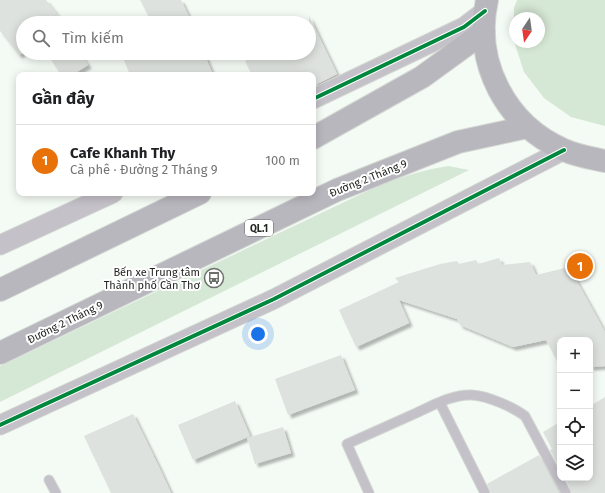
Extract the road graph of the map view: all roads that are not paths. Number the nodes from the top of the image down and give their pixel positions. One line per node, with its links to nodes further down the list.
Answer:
1 (486, 5): 2 (highway); 3 (street)
2 (484, 32): 4 (highway); 5 (highway)
3 (316, 98)
4 (527, 127): 6 (highway); 12 (highway, Đường 2 Tháng 9 / QL.1)
5 (316, 136)
6 (564, 150): 7 (highway); 14 (street)
7 (605, 161)
8 (107, 196): 10 (street)
9 (194, 196): 11 (highway)
10 (0, 246)
11 (0, 290)
12 (0, 353)
13 (440, 403): 17 (lane); 18 (lane); 19 (lane)
14 (0, 425)
15 (49, 480): 16 (lane)
16 (56, 493)
17 (369, 493)
18 (485, 493)
19 (566, 493)

